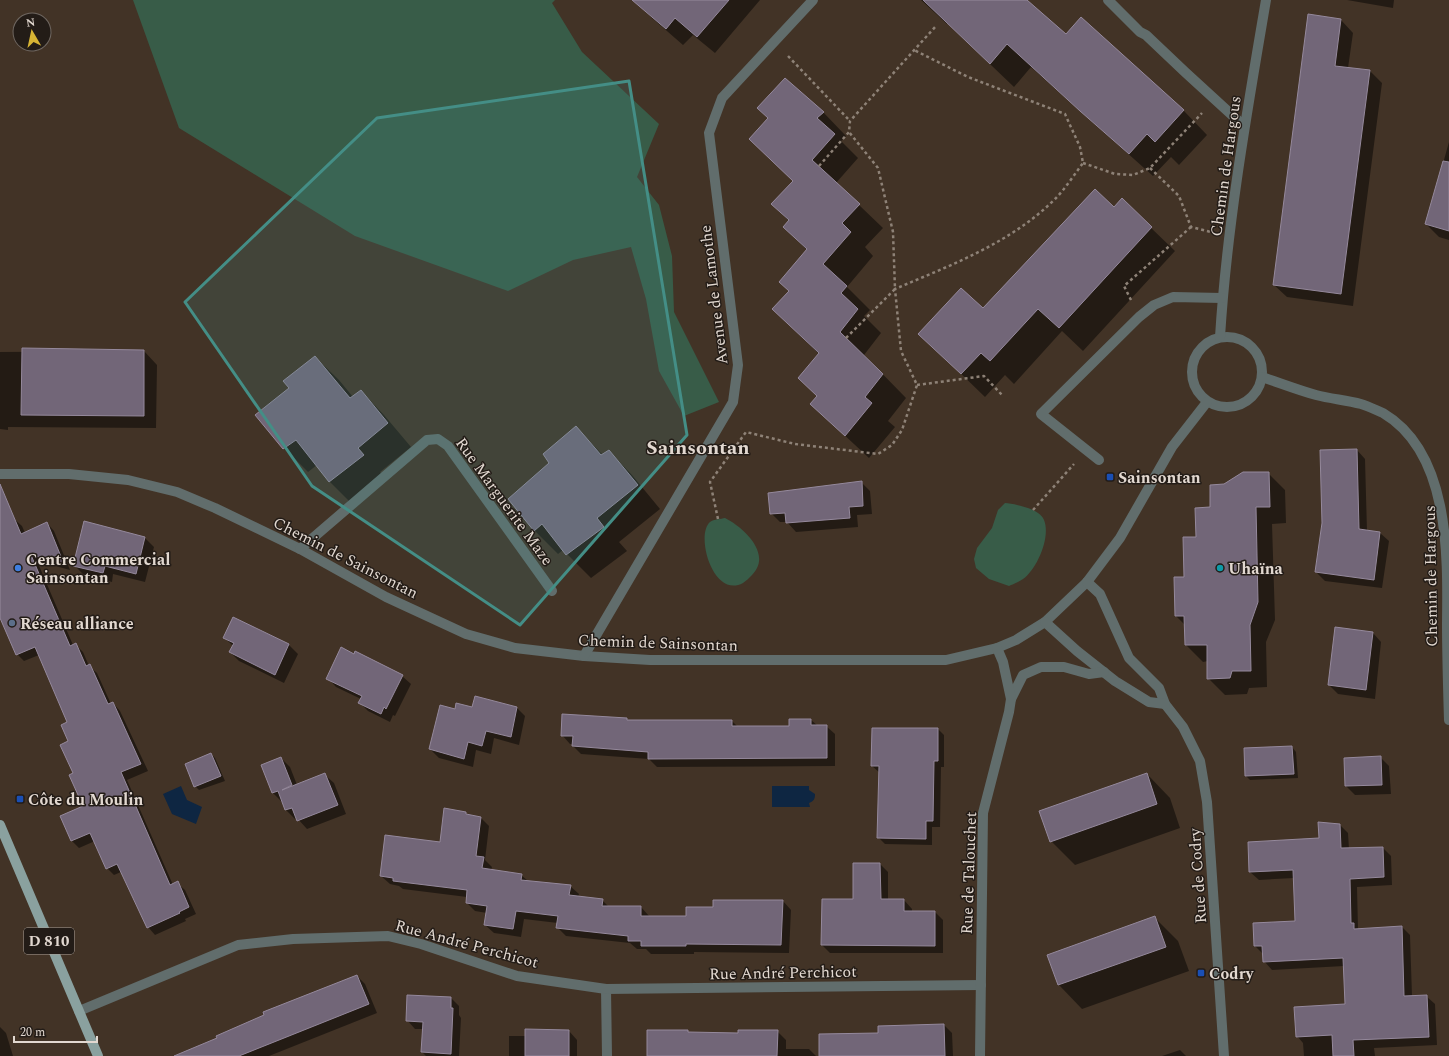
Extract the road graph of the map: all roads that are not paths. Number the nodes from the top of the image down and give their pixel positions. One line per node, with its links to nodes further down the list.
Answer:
1 (813, 0): 16 (street, Avenue de Lamothe)
2 (1108, 0): 4 (street)
3 (1266, 0): 4 (street, Chemin de Hargous)
4 (1244, 126): 5 (street, Chemin de Hargous)
5 (1222, 298): 6 (street, Chemin de Hargous); 9 (street)
6 (1220, 337): 7 (street); 8 (street)
7 (1262, 377): 8 (street); 20 (street, Chemin de Hargous)
8 (1207, 402): 12 (street, Chemin de Sainsontan)
9 (1099, 460)
10 (0, 474): 11 (street, Chemin de Sainsontan)
11 (300, 549): 13 (street, Rue Marguerite Maze); 16 (street, Chemin de Sainsontan)
12 (1087, 582): 14 (street, Chemin de Sainsontan); 19 (street, Rue de Codry)
13 (552, 591)
14 (1044, 622): 15 (street, Chemin de Sainsontan); 17 (street)
15 (997, 648): 16 (street, Chemin de Sainsontan); 18 (street, Rue de Talouchet)
16 (584, 656)
17 (1104, 672): 18 (street); 19 (street)
18 (1011, 699): 22 (street, Rue de Talouchet)
19 (1165, 704): 28 (street, Rue de Codry)
20 (1449, 720)
21 (0, 825): 24 (main road, D 810)
22 (981, 985): 23 (street, Rue André Perchicot); 27 (street, Rue de Talouchet)
23 (606, 989): 24 (street, Rue André Perchicot); 26 (street)
24 (79, 1011): 25 (main road, D 810)
25 (98, 1056)
26 (607, 1056)
27 (980, 1056)
28 (1224, 1056)

